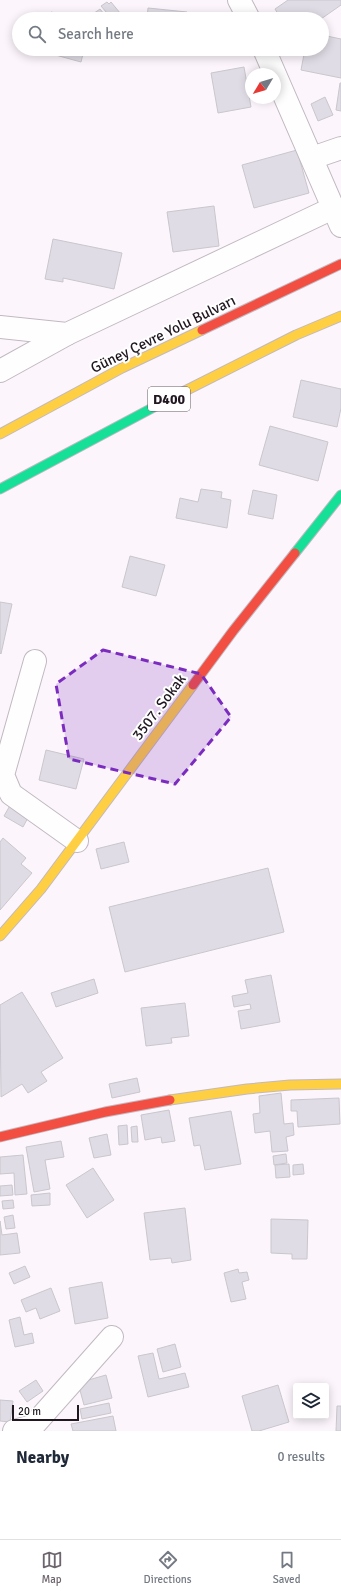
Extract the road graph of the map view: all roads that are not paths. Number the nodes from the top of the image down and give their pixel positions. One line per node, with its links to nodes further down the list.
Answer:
1 (239, 0): 2 (street)
2 (245, 12)
3 (267, 56): 5 (street)
4 (341, 148): 5 (street)
5 (312, 158): 6 (street)
6 (337, 217): 10 (street)
7 (341, 264): 12 (main road, Güney Çevre Yolu Bulvarı)
8 (341, 316): 13 (main road, D400)
9 (0, 327): 10 (street)
10 (67, 334): 11 (street)
11 (0, 371)
12 (0, 434)
13 (0, 489)
14 (341, 495): 16 (main road, 3507. Sokak)
15 (35, 661): 16 (street)
16 (77, 841): 17 (main road, 3507. Sokak)
17 (0, 936)
18 (341, 1084): 19 (main road)
19 (0, 1136)
20 (112, 1337): 21 (street)
21 (14, 1431)

